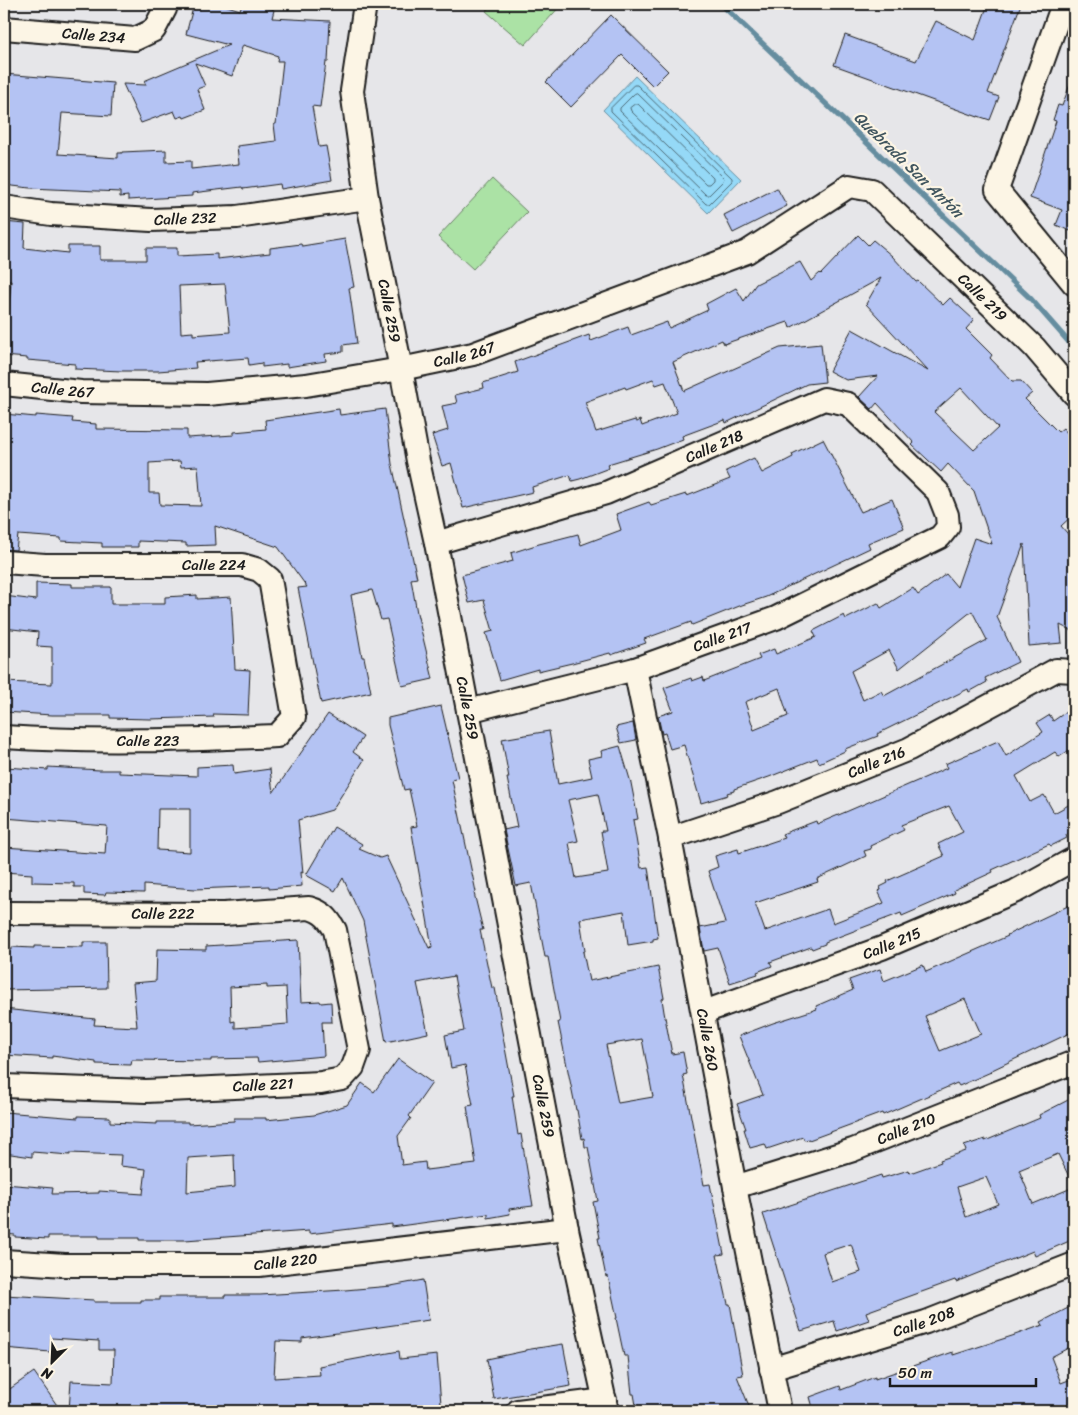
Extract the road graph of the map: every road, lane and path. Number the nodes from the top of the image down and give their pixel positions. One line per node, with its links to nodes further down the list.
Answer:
1 (166, 4): 4 (street, Calle 234)
2 (1063, 4): 8 (street)
3 (360, 5): 5 (street, Calle 259)
4 (4, 28)
5 (366, 198): 7 (street, Calle 232); 9 (street, Calle 259)
6 (885, 203): 9 (street, Calle 267); 11 (street, Calle 219)
7 (4, 208)
8 (1074, 284)
9 (401, 369): 10 (street, Calle 267); 13 (street, Calle 259)
10 (4, 384)
11 (1074, 394)
12 (947, 514): 13 (street, Calle 218); 15 (street, Calle 217)
13 (436, 543): 17 (street, Calle 259)
14 (4, 562): 18 (street, Calle 224)
15 (635, 668): 17 (street, Calle 217); 20 (street, Calle 260)
16 (1074, 671): 20 (street, Calle 216)
17 (468, 711): 28 (street, Calle 259)
18 (287, 726): 19 (street, Calle 223)
19 (4, 737)
20 (670, 838): 24 (street, Calle 260)
21 (1074, 859): 24 (street, Calle 215)
22 (320, 911): 23 (street, Calle 222); 26 (street, Calle 221)
23 (4, 913)
24 (704, 1012): 27 (street, Calle 260)
25 (1074, 1062): 27 (street, Calle 210)
26 (4, 1086)
27 (735, 1187): 31 (street, Calle 260)
28 (567, 1229): 29 (street, Calle 220); 32 (street, Calle 259)
29 (4, 1261)
30 (1074, 1264): 31 (street, Calle 208)
31 (771, 1369): 34 (street, Calle 260)
32 (606, 1406): 33 (street)
33 (518, 1411)
34 (780, 1411)

